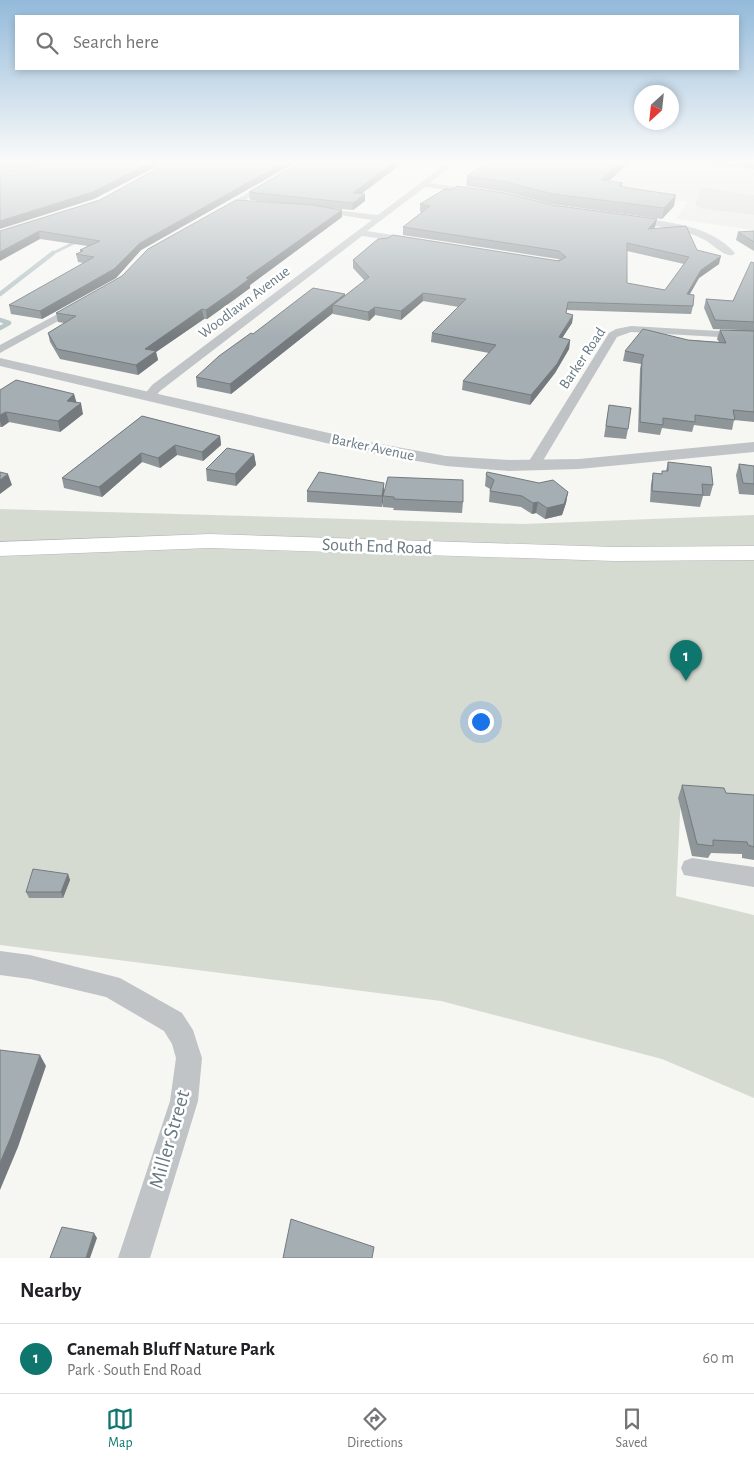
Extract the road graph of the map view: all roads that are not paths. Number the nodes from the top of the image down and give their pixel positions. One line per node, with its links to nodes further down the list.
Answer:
1 (376, 221): 3 (street, Woodlawn Avenue)
2 (643, 221): 5 (street)
3 (360, 233): 4 (street); 10 (street, Woodlawn Avenue)
4 (422, 242)
5 (730, 253)
6 (89, 299): 8 (street)
7 (754, 336): 12 (street, Barker Road)
8 (0, 350)
9 (0, 362): 10 (street, Barker Avenue)
10 (150, 395): 12 (street, Barker Avenue)
11 (754, 447): 12 (street, Barker Avenue)
12 (533, 466)
13 (0, 550): 14 (main road, South End Road)
14 (754, 553)
15 (692, 868): 16 (street)
16 (754, 877)
17 (0, 964): 18 (street, Miller Street)
18 (134, 1258)

